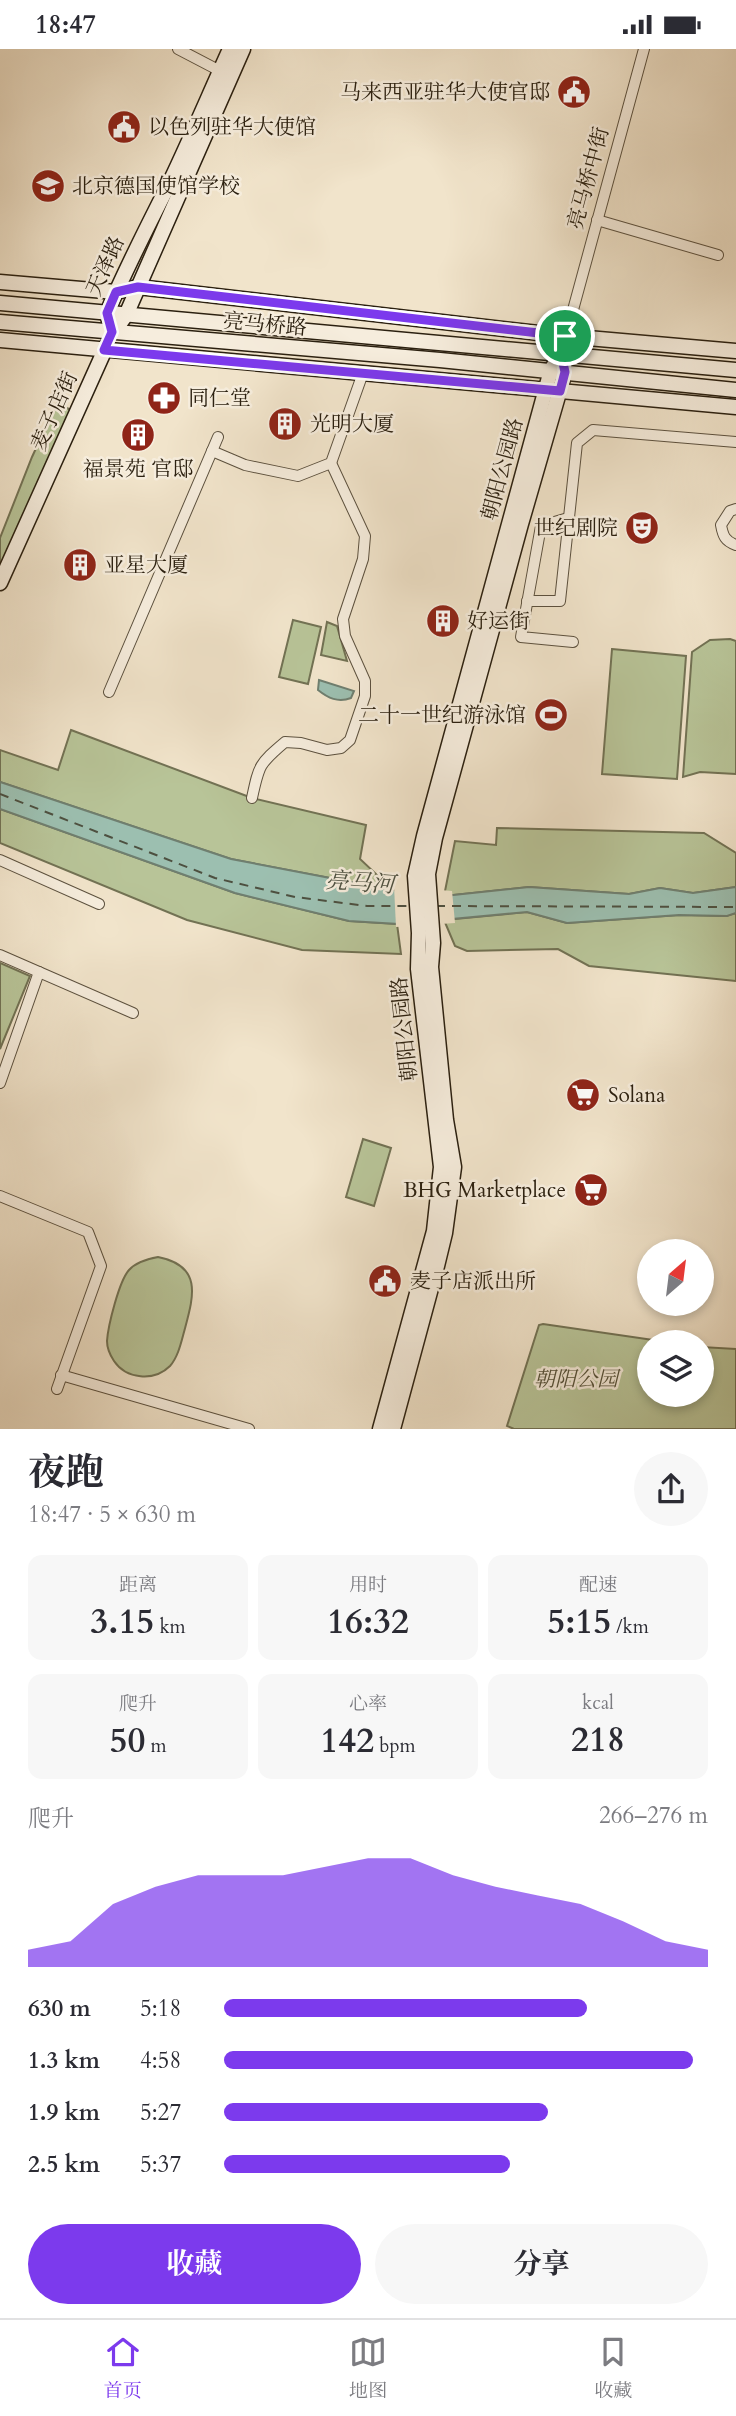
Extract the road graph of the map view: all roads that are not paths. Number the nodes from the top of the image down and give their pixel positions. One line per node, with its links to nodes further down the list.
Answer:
1 (178, 49): 5 (street)
2 (230, 49): 5 (main road, 天泽路)
3 (243, 49): 5 (main road, 天泽路)
4 (644, 49): 6 (street, 亮马桥中街)
5 (225, 74): 9 (main road, 天泽路); 10 (main road, 天泽路)
6 (597, 220): 7 (street); 16 (street, 亮马桥中街)
7 (718, 255)
8 (0, 282): 10 (main road)
9 (138, 287): 10 (main road); 13 (main road, 天泽路); 16 (main road)
10 (116, 292): 12 (main road, 天泽路)
11 (0, 303): 12 (main road, 亮马桥路)
12 (107, 313): 13 (main road, 亮马桥路); 15 (main road, 天泽路)
13 (126, 315): 15 (main road, 天泽路); 20 (main road, 亮马桥路)
14 (0, 322): 15 (main road, 亮马桥路)
15 (112, 332): 18 (main road, 麦子店街); 22 (main road, 亮马桥路)
16 (565, 336): 19 (main road); 20 (street, 亮马桥中街)
17 (0, 340): 18 (main road)
18 (104, 350): 23 (main road); 36 (main road, 麦子店街)
19 (736, 351)
20 (561, 354): 21 (main road, 亮马桥路); 22 (main road, 朝阳公园路)
21 (736, 370)
22 (558, 371): 24 (main road, 朝阳公园路); 25 (main road, 亮马桥路)
23 (363, 373): 24 (main road); 30 (street)
24 (553, 390): 26 (main road); 33 (main road, 朝阳公园路); 42 (main road, 朝阳公园路)
25 (736, 390)
26 (736, 407)
27 (218, 436): 29 (street)
28 (734, 446): 32 (street)
29 (212, 451): 30 (street); 39 (street)
30 (331, 463): 40 (street)
31 (736, 509): 35 (street)
32 (568, 518): 34 (street); 37 (street)
33 (521, 524): 34 (street); 42 (main road, 朝阳公园路)
34 (541, 526): 37 (street)
35 (736, 545)
36 (0, 583)
37 (527, 601): 38 (street)
38 (573, 642)
39 (109, 692)
40 (252, 798)
41 (0, 860): 43 (street)
42 (421, 875): 44 (main road, 朝阳公园路)
43 (99, 904)
44 (425, 933): 53 (main road, 朝阳公园路); 54 (main road, 朝阳公园路)
45 (0, 955): 46 (street)
46 (39, 972): 47 (street); 48 (street)
47 (133, 1013)
48 (0, 1083)
49 (0, 1196): 50 (street)
50 (61, 1375): 51 (street); 52 (street)
51 (57, 1389)
52 (249, 1429)
53 (380, 1429)
54 (393, 1429)

